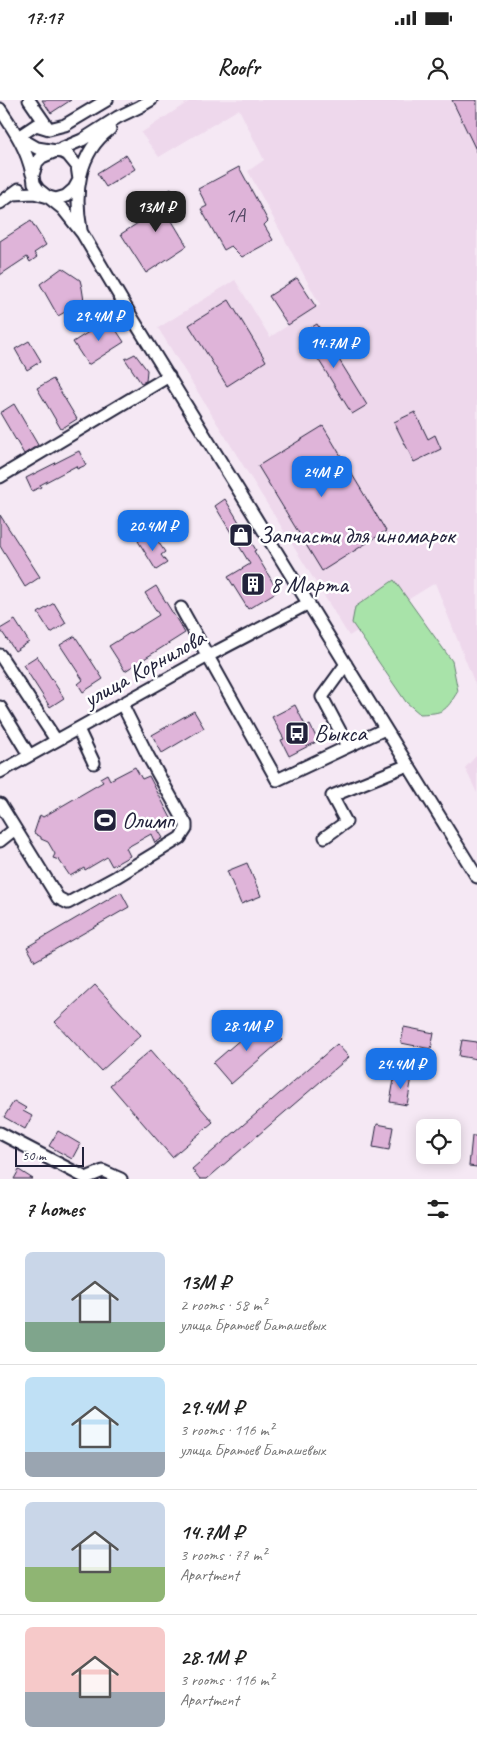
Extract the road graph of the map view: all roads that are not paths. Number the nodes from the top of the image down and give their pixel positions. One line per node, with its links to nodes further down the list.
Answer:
1 (28, 100): 6 (street)
2 (107, 100): 6 (street)
3 (151, 100): 4 (street)
4 (136, 106): 8 (street); 10 (street)
5 (0, 109): 7 (street)
6 (49, 129): 7 (street)
7 (18, 137): 8 (street); 9 (street)
8 (55, 152): 9 (street); 10 (street)
9 (32, 175): 11 (street); 12 (street)
10 (79, 180): 12 (street); 14 (street)
11 (14, 194): 12 (street); 13 (street)
12 (45, 196): 14 (street)
13 (0, 203)
14 (82, 233): 15 (street)
15 (169, 376): 16 (street); 17 (street)
16 (0, 477)
17 (309, 603): 20 (street, улица Корнилова); 21 (street)
18 (181, 608): 20 (street)
19 (0, 654): 26 (street)
20 (208, 656): 22 (street, улица Корнилова); 27 (street)
21 (346, 664): 25 (street); 27 (street)
22 (122, 704): 24 (street, улица Корнилова); 33 (street)
23 (0, 707): 28 (street)
24 (78, 729): 26 (street, улица Корнилова); 29 (street)
25 (385, 729): 27 (street); 30 (street)
26 (56, 740): 28 (street, улица Корнилова)
27 (348, 746)
28 (29, 755): 31 (street, улица Корнилова)
29 (94, 763)
30 (408, 765): 34 (street); 36 (street)
31 (0, 772)
32 (0, 804): 33 (street)
33 (15, 829): 35 (street)
34 (325, 837)
35 (0, 841)
36 (477, 877)
37 (0, 1133): 38 (street)
38 (86, 1179): 39 (street)
39 (121, 1179)

